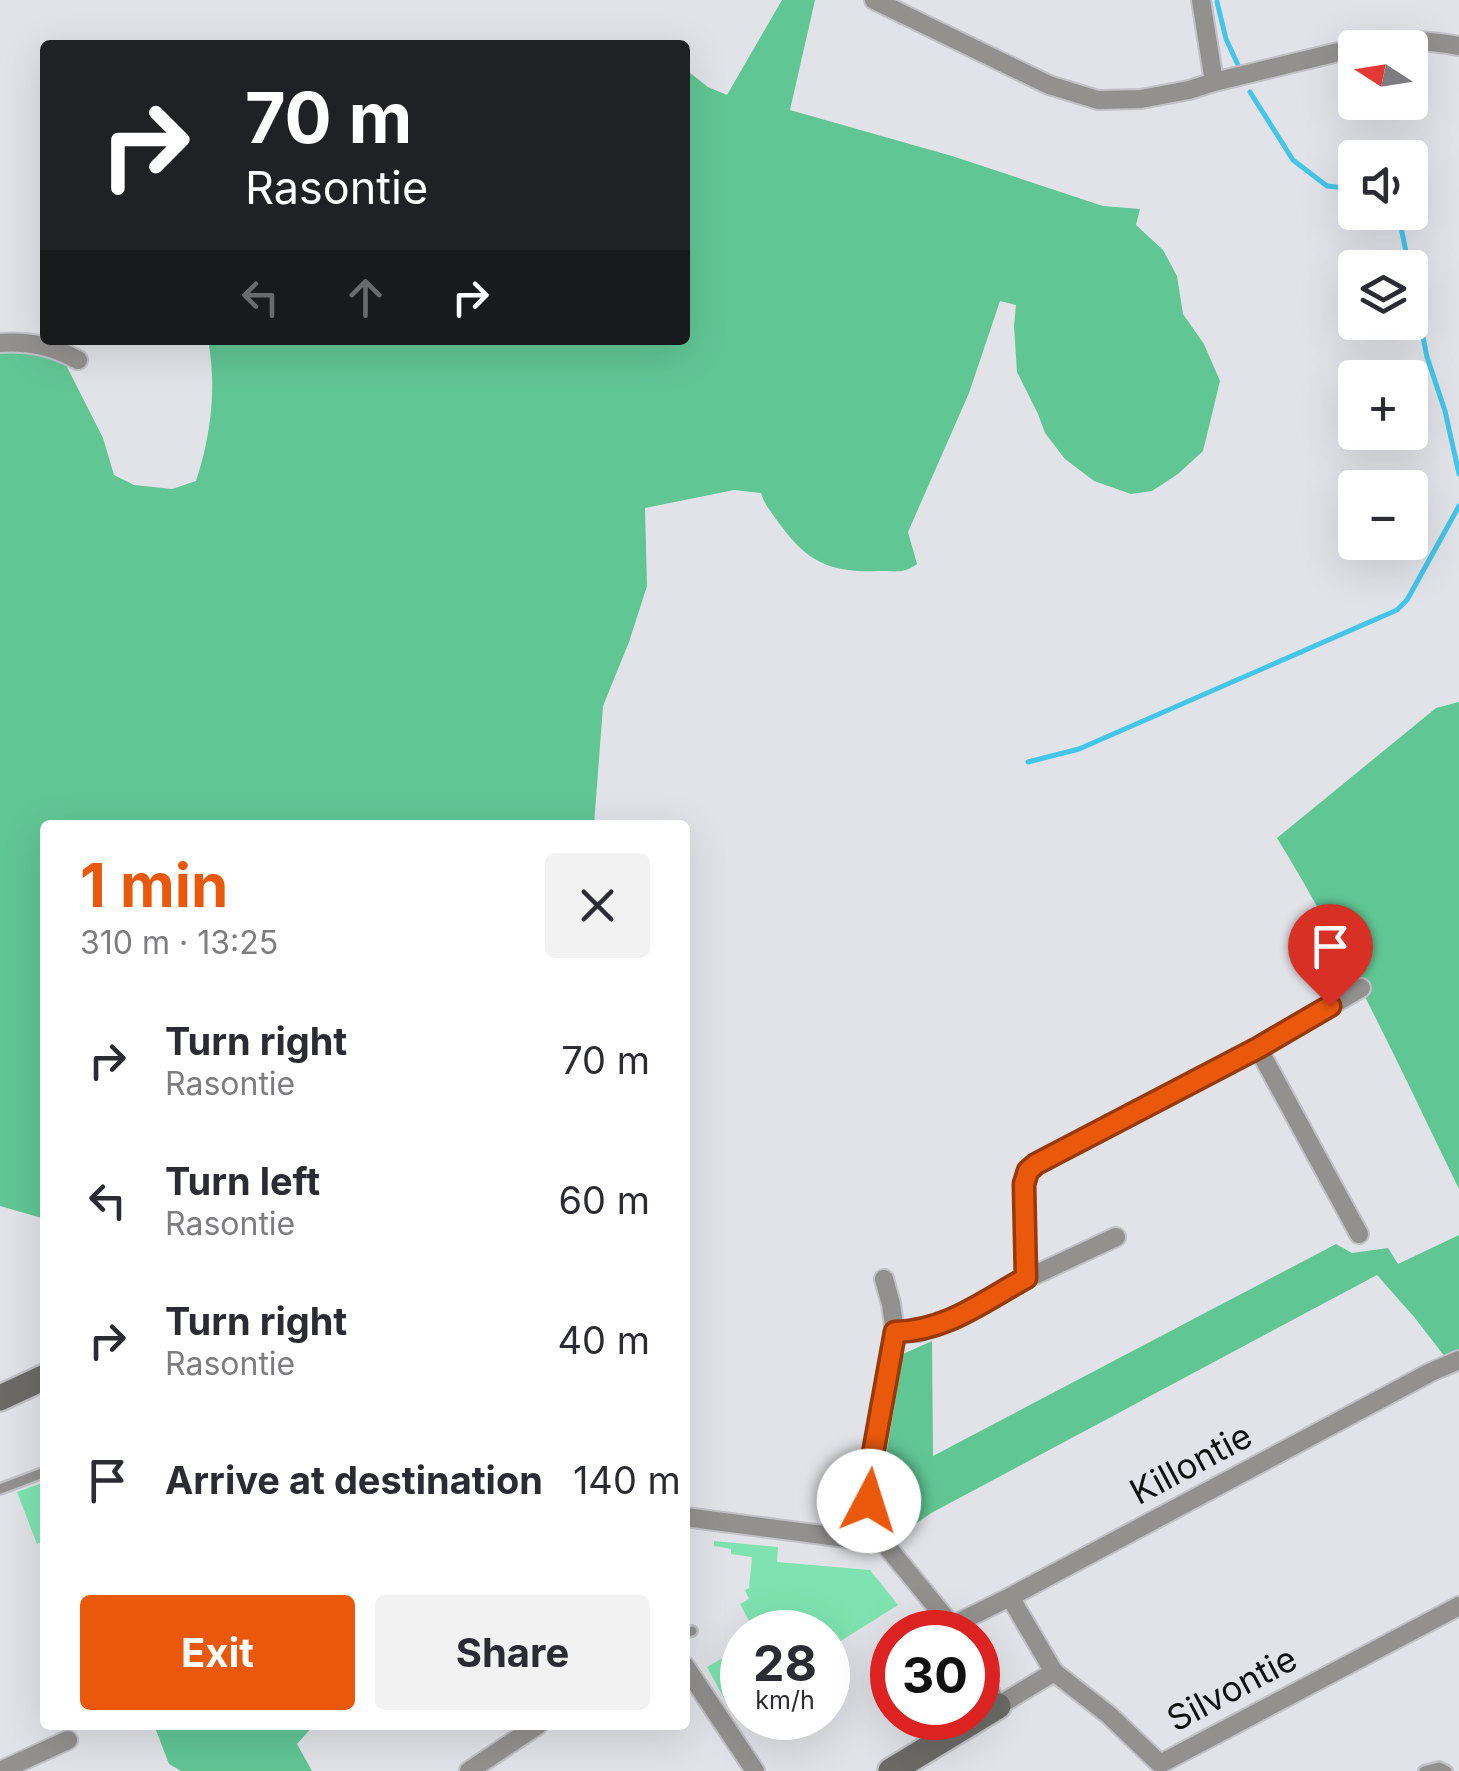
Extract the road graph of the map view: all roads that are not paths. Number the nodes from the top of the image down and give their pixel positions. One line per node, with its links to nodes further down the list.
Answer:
1 (874, 0): 6 (street)
2 (1201, 0): 6 (street)
3 (1428, 41): 4 (street)
4 (1459, 46)
5 (1338, 52): 6 (street)
6 (1214, 82)
7 (0, 343): 8 (street)
8 (40, 344)
9 (44, 345): 10 (street)
10 (78, 360)
11 (1361, 988): 12 (street)
12 (1258, 1048): 13 (street); 15 (street)
13 (1359, 1234)
14 (1116, 1237): 15 (street)
15 (1026, 1278): 17 (street)
16 (884, 1279): 17 (street)
17 (895, 1332): 24 (street)
18 (1459, 1360): 25 (street, Killontie)
19 (40, 1379): 20 (street)
20 (0, 1398)
21 (40, 1474): 22 (lane)
22 (0, 1489)
23 (690, 1518): 24 (street)
24 (884, 1543): 27 (street)
25 (1010, 1598): 28 (street, Killontie); 29 (street)
26 (1459, 1606): 35 (street, Silvontie)
27 (939, 1610)
28 (989, 1610)
29 (1054, 1672): 31 (street); 35 (street, Silvontie)
30 (690, 1674): 38 (street)
31 (1000, 1705)
32 (531, 1730): 37 (street)
33 (68, 1740): 36 (street)
34 (942, 1740): 39 (street)
35 (1160, 1768)
36 (0, 1771)
37 (470, 1771)
38 (755, 1771)
39 (891, 1771)
40 (1424, 1771): 41 (lane)
41 (1448, 1771)

